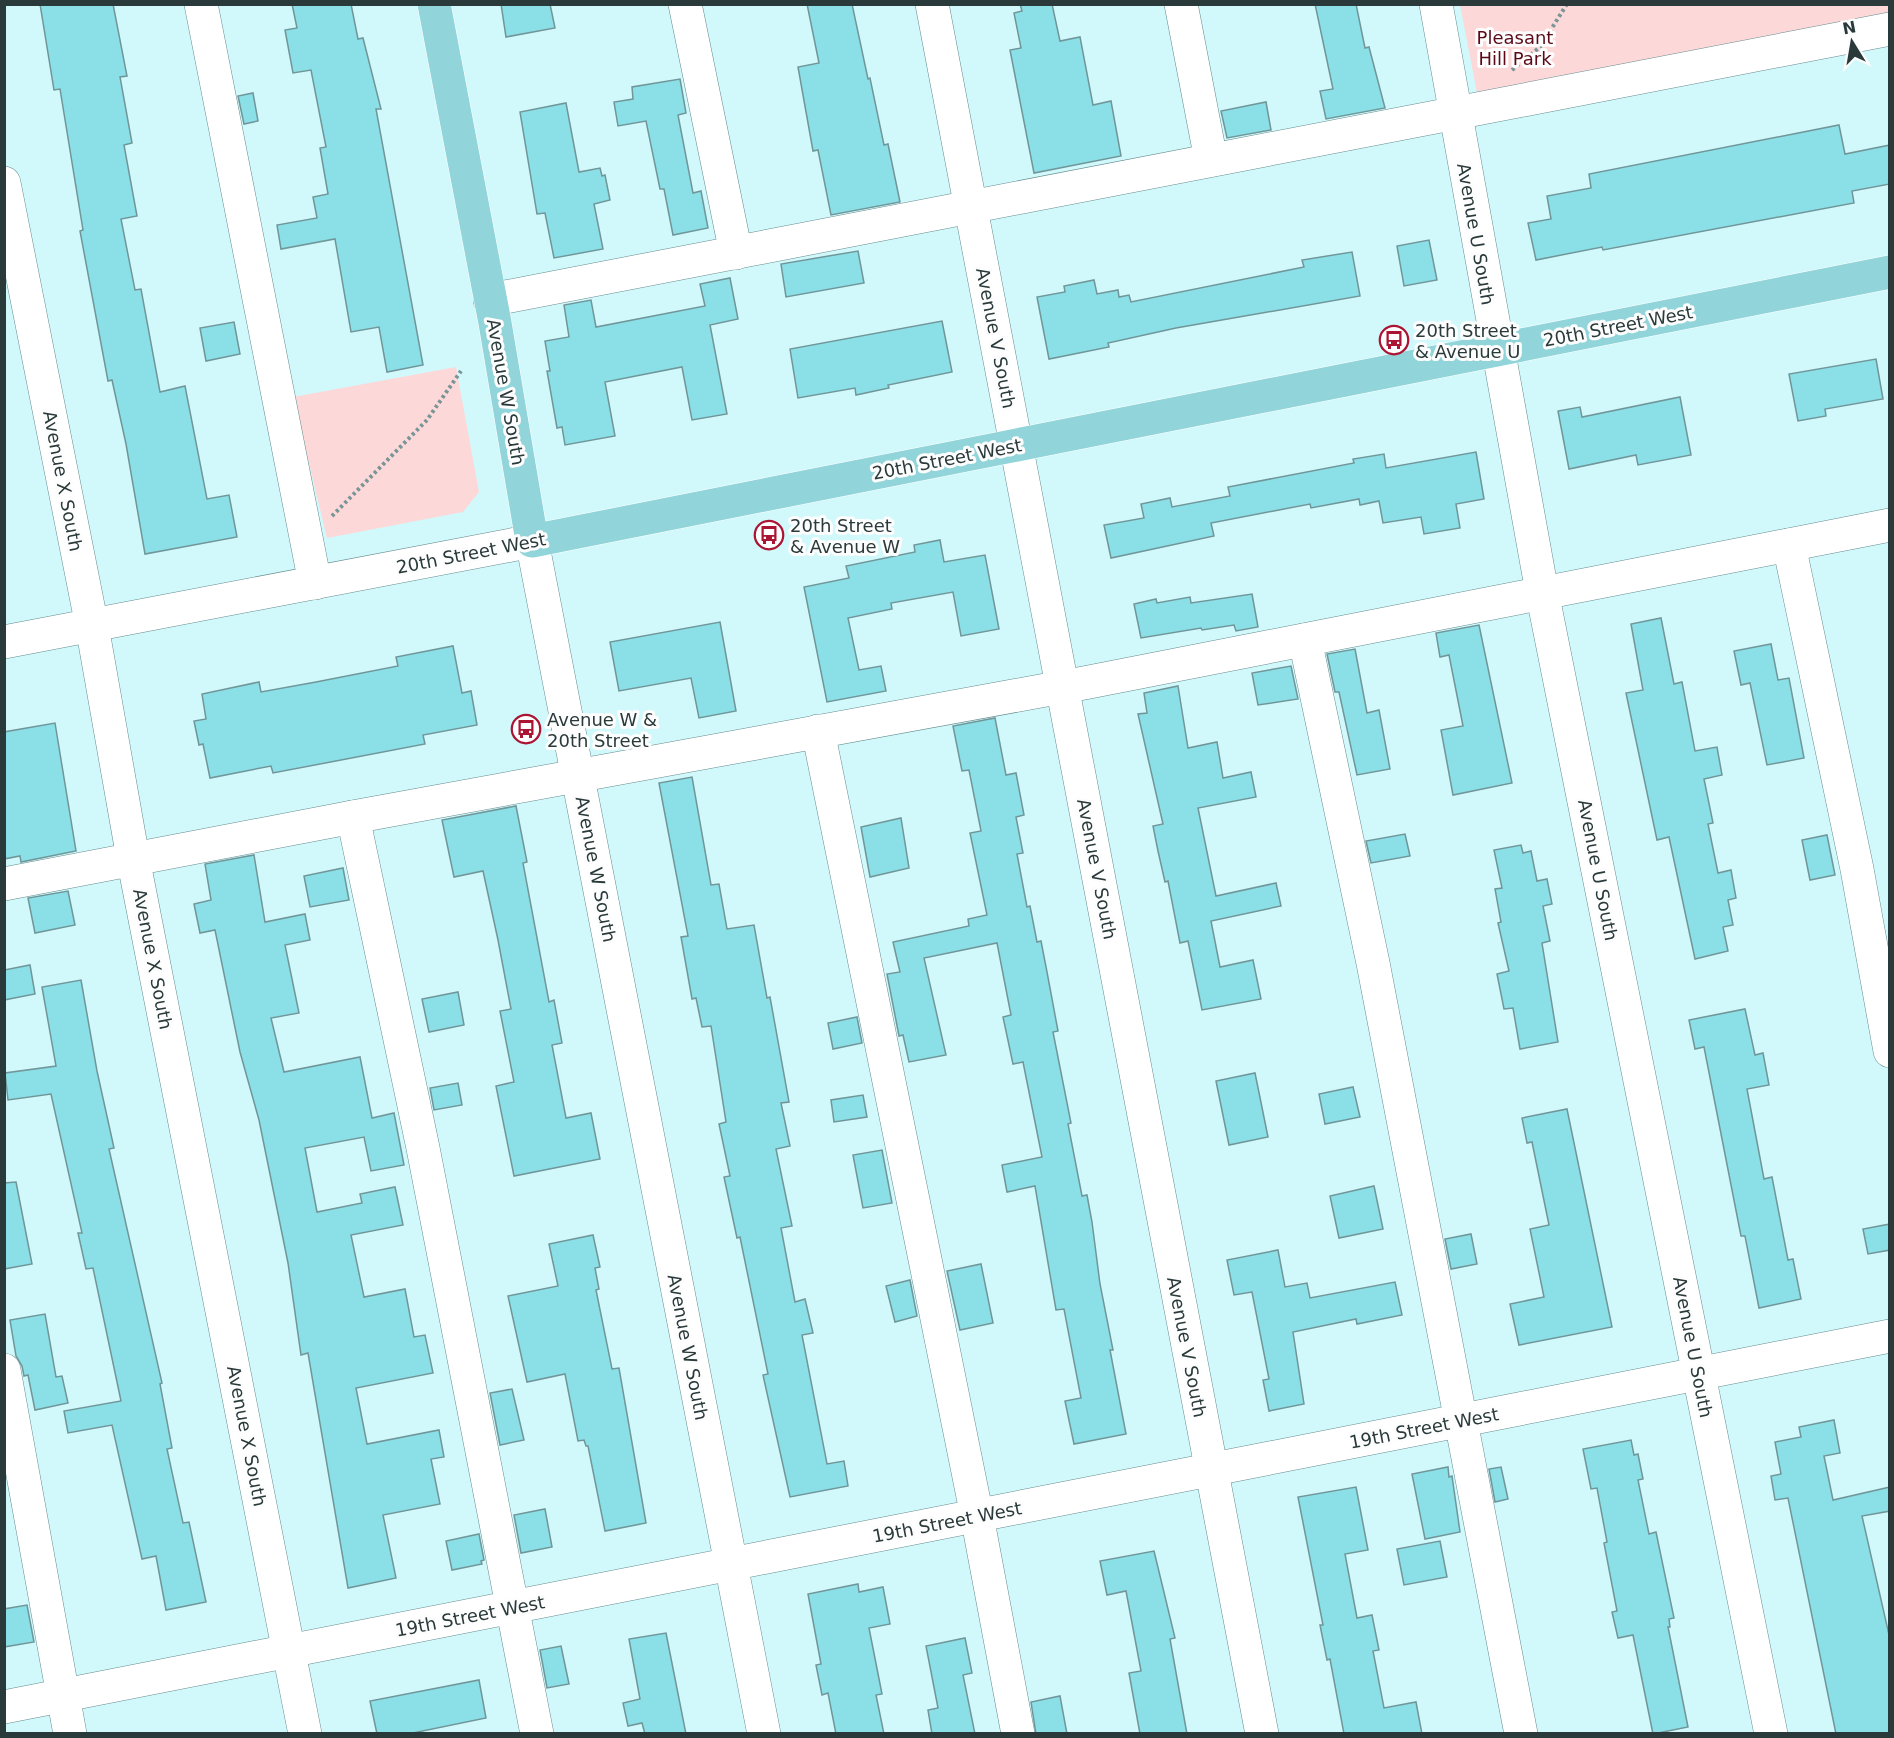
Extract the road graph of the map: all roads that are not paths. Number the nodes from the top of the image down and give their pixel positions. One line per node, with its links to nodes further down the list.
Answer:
1 (201, 4): 21 (street)
2 (434, 4): 15 (main road, Avenue W South)
3 (685, 4): 13 (street)
4 (932, 4): 11 (street, Avenue V South)
5 (1181, 4): 9 (street)
6 (1436, 4): 8 (street, Avenue U South)
7 (1890, 29): 8 (street)
8 (1455, 112): 9 (street); 16 (street, Avenue U South)
9 (1211, 160): 11 (street)
10 (4, 183): 12 (street, Avenue X South)
11 (970, 209): 13 (street); 17 (street, Avenue V South)
12 (9, 232): 23 (street, Avenue X South)
13 (736, 253): 15 (street)
14 (1890, 272): 16 (main road, 20th Street West)
15 (490, 300): 19 (main road, Avenue W South)
16 (1497, 350): 17 (main road, 20th Street West); 22 (street, Avenue U South)
17 (1018, 445): 19 (main road, 20th Street West); 26 (street, Avenue V South)
18 (1890, 525): 20 (street)
19 (532, 541): 21 (street, 20th Street West); 28 (street, Avenue W South)
20 (1789, 545): 22 (street); 32 (street)
21 (315, 583): 23 (street, 20th Street West)
22 (1542, 592): 24 (street); 35 (street, Avenue U South)
23 (92, 626): 25 (street, 20th Street West); 30 (street, Avenue X South)
24 (1305, 640): 26 (street); 36 (street)
25 (4, 642)
26 (1063, 687): 27 (street); 37 (street, Avenue V South)
27 (818, 731): 28 (street); 38 (street)
28 (578, 775): 29 (street); 39 (street, Avenue W South)
29 (353, 816): 30 (street); 40 (street)
30 (133, 858): 31 (street); 41 (street, Avenue X South)
31 (4, 884)
32 (1890, 1051)
33 (1890, 1336): 35 (street, 19th Street West)
34 (4, 1370): 42 (street)
35 (1698, 1374): 36 (street, 19th Street West); 51 (street, Avenue U South)
36 (1461, 1420): 37 (street, 19th Street West); 50 (street)
37 (1210, 1470): 38 (street, 19th Street West); 49 (street, Avenue V South)
38 (977, 1516): 39 (street, 19th Street West); 48 (street)
39 (731, 1565): 40 (street, 19th Street West); 47 (street, Avenue W South)
40 (512, 1608): 41 (street, 19th Street West); 46 (street)
41 (290, 1651): 42 (street, 19th Street West); 45 (street, Avenue X South)
42 (62, 1696): 43 (street, 19th Street West); 44 (street)
43 (4, 1707)
44 (70, 1734)
45 (305, 1734)
46 (537, 1734)
47 (764, 1734)
48 (1018, 1734)
49 (1262, 1734)
50 (1521, 1734)
51 (1771, 1734)

